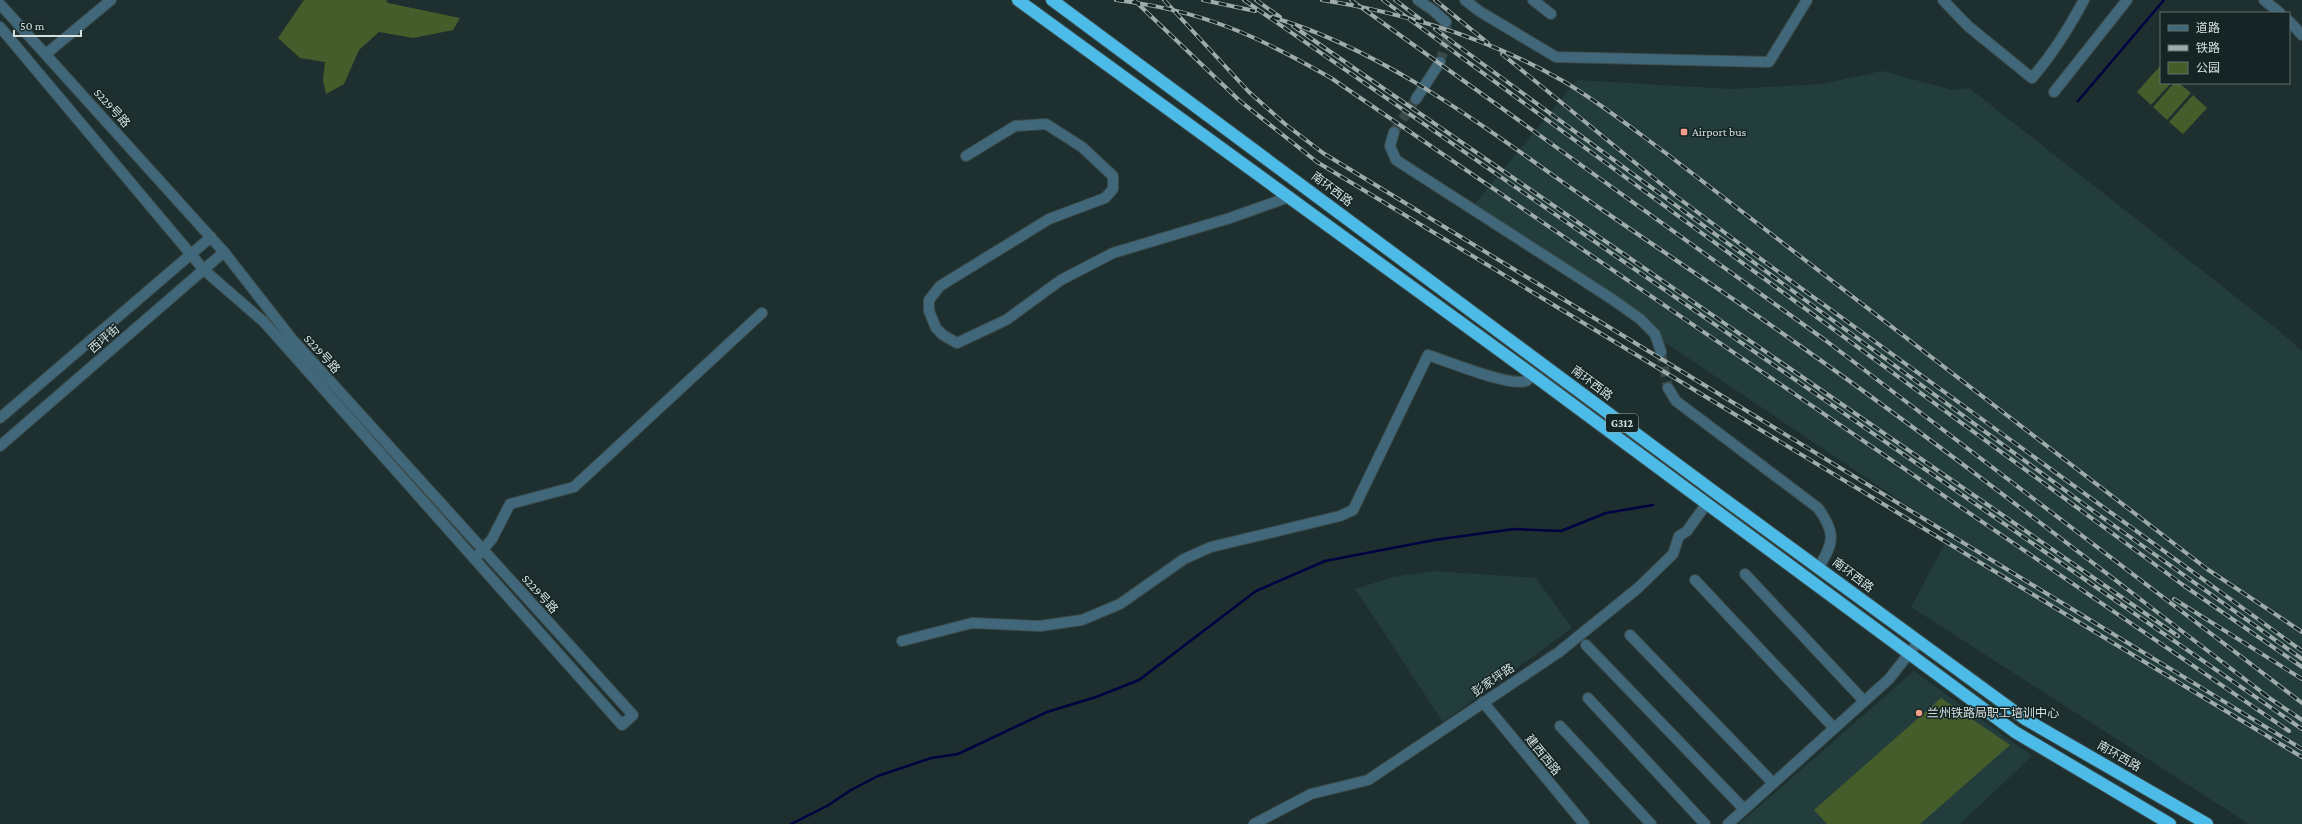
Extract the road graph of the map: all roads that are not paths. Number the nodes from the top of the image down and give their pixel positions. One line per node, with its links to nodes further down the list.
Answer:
1 (111, 0): 19 (street)
2 (1018, 0): 25 (highway, G312)
3 (1052, 0): 39 (highway, 南环西路 / G312)
4 (1418, 0): 15 (street)
5 (1464, 0): 7 (street)
6 (1533, 0): 14 (street)
7 (1807, 0)
8 (1943, 0): 9 (street)
9 (2084, 0)
10 (2127, 0): 21 (street)
11 (2264, 0): 13 (street)
12 (0, 4): 19 (street, S229号路)
13 (2279, 12)
14 (1551, 14)
15 (1446, 22)
16 (2290, 22): 18 (street)
17 (0, 28): 28 (street, S229号路)
18 (2302, 35)
19 (46, 54): 26 (street, S229号路)
20 (1440, 62): 22 (street)
21 (2054, 92)
22 (1416, 99)
23 (1394, 132): 31 (street)
24 (966, 156): 25 (street)
25 (1289, 197): 32 (highway, G312)
26 (211, 237): 27 (street, S229号路); 28 (street, 西坪街)
27 (224, 252): 29 (street, 西坪街); 37 (street, S229号路)
28 (191, 253): 29 (street, S229号路); 34 (street, 西坪街)
29 (204, 270): 35 (street, 西坪街); 38 (street, S229号路)
30 (762, 313): 37 (street)
31 (1661, 352)
32 (1533, 375): 36 (highway, G312); 43 (street)
33 (1668, 388): 39 (street)
34 (0, 418)
35 (0, 446)
36 (1706, 503): 46 (highway, G312); 49 (street, 彭家坪路)
37 (482, 550): 38 (street); 38 (street, S229号路)
38 (475, 560)
39 (1819, 567): 44 (highway, 南环西路 / G312)
40 (1745, 574): 48 (street)
41 (1695, 580): 51 (street)
42 (1630, 635): 52 (street)
43 (902, 641)
44 (1918, 642): 46 (street); 60 (highway, 南环西路 / G312)
45 (1586, 645): 53 (street)
46 (1908, 654): 48 (street); 59 (highway, G312)
47 (1588, 698): 57 (street)
48 (1864, 701): 51 (street)
49 (1483, 702): 54 (street, 彭家坪路); 55 (street, 建西西路)
50 (1560, 726): 56 (street)
51 (1834, 728): 52 (street)
52 (1773, 783): 53 (street)
53 (1744, 809): 58 (street)
54 (1254, 824)
55 (1584, 824)
56 (1651, 824)
57 (1705, 824)
58 (1728, 824)
59 (2170, 824)
60 (2207, 824)

